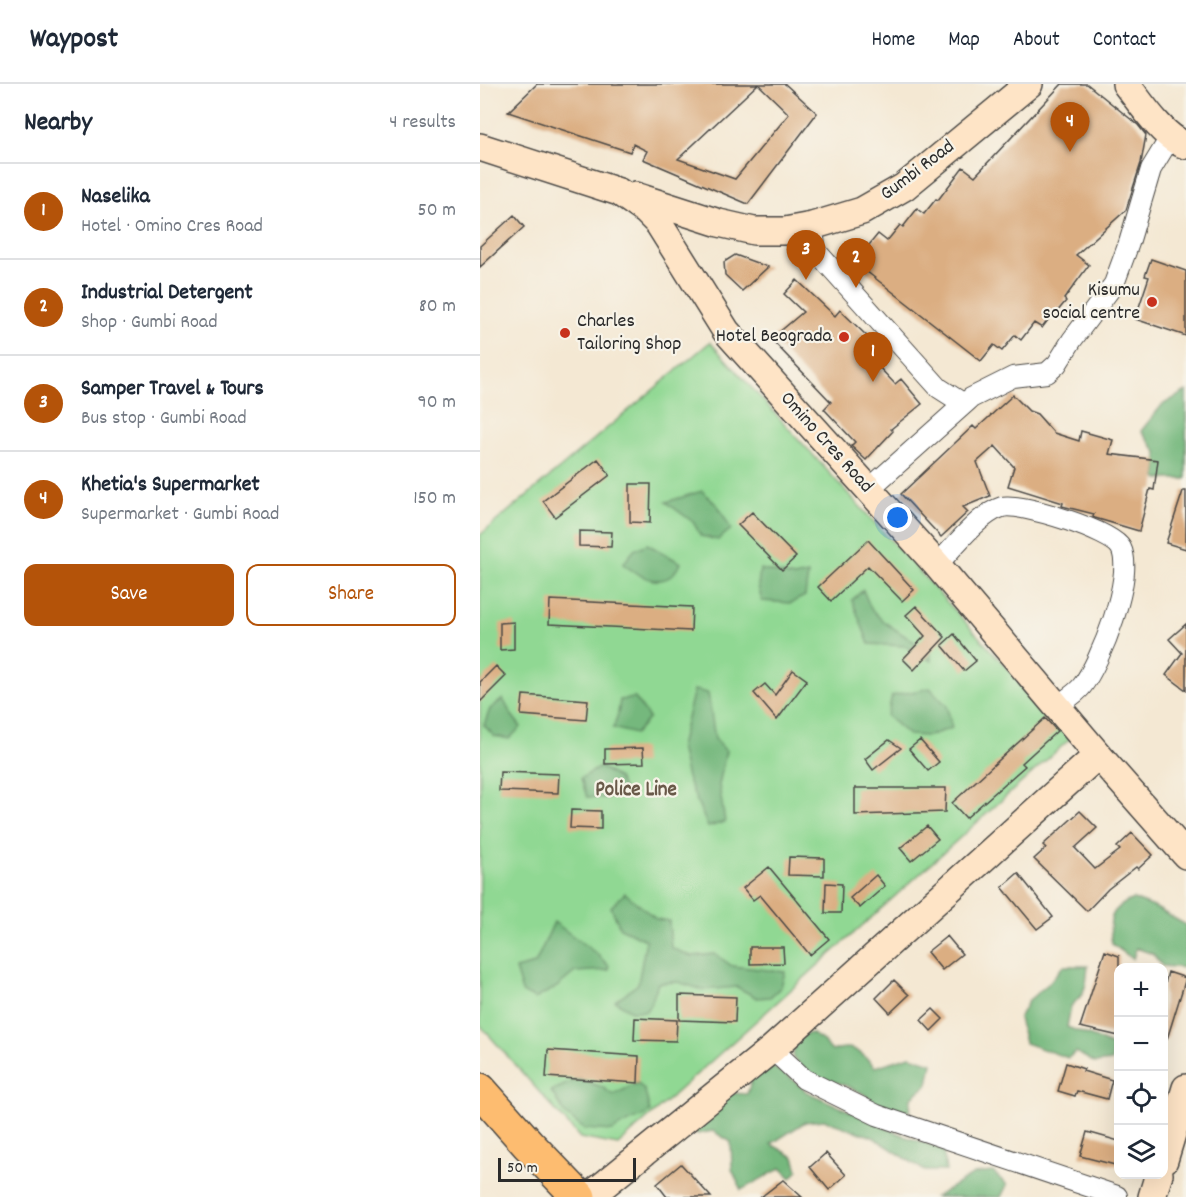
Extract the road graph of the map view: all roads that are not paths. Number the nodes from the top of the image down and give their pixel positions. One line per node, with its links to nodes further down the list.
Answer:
1 (1029, 84): 6 (street, Gumbi Road)
2 (1126, 84): 3 (street)
3 (1178, 141): 7 (street)
4 (480, 147): 5 (street, Omino Cres Road)
5 (619, 192): 6 (street, Gumbi Road); 8 (street, Omino Cres Road)
6 (812, 226): 7 (street)
7 (964, 404): 8 (street)
8 (868, 490): 9 (street, Omino Cres Road)
9 (937, 565): 10 (street, Omino Cres Road); 10 (street)
10 (1057, 706): 11 (street, Omino Cres Road)
11 (1098, 755): 12 (street, Omino Cres Road); 13 (street)
12 (1186, 855)
13 (772, 1049): 19 (street); 22 (street)
14 (1186, 1088): 17 (street)
15 (480, 1090): 21 (highway)
16 (480, 1103): 20 (highway)
17 (1168, 1147)
18 (1157, 1179): 23 (street)
19 (1117, 1196)
20 (568, 1197)
21 (579, 1197)
22 (589, 1197)
23 (1152, 1197)

